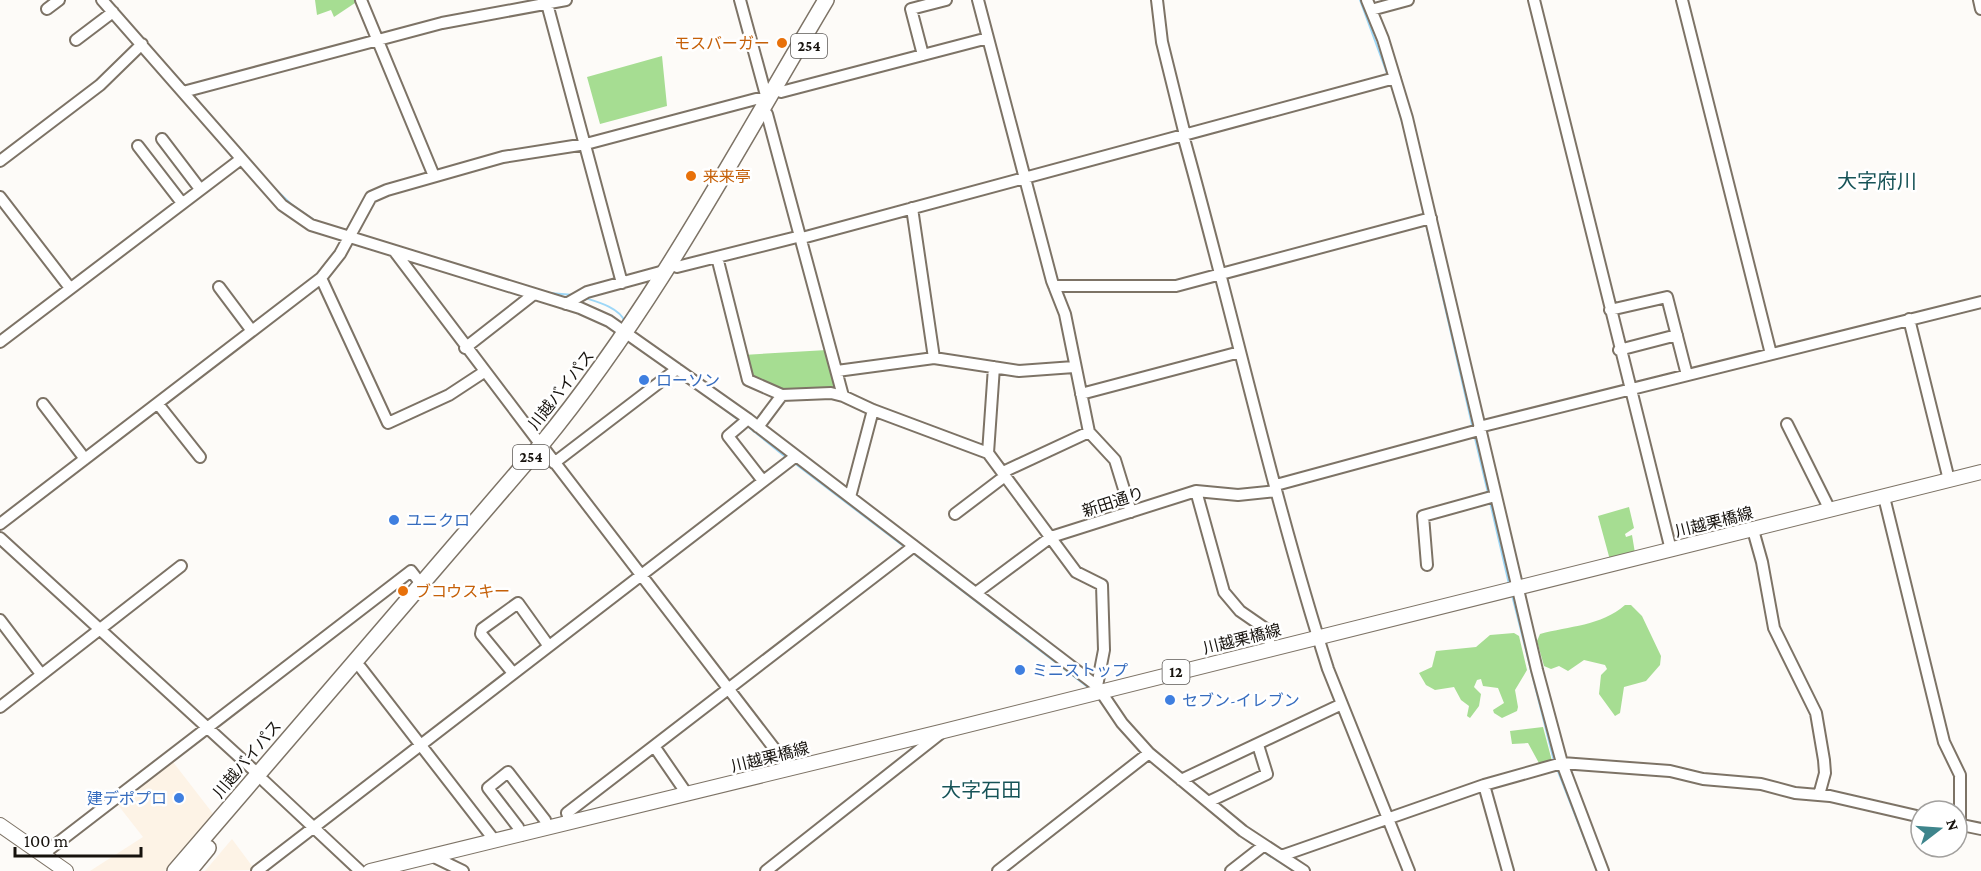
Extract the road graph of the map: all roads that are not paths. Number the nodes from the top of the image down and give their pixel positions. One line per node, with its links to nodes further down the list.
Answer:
1 (58, 0): 17 (street)
2 (102, 0): 19 (street)
3 (361, 0): 22 (street)
4 (566, 0): 15 (street)
5 (740, 0): 27 (street)
6 (826, 0): 27 (highway, 川越バイパス / 254)
7 (836, 0): 27 (highway, 川越バイパス / 254)
8 (946, 0): 24 (street)
9 (978, 0): 20 (street)
10 (1157, 0): 28 (street)
11 (1408, 0): 16 (street)
12 (1534, 0): 55 (street)
13 (1682, 0): 64 (street)
14 (1979, 0): 18 (street)
15 (547, 2): 22 (street); 30 (street)
16 (1369, 5): 25 (street)
17 (47, 9)
18 (1981, 9)
19 (113, 12): 21 (street); 23 (street)
20 (988, 38): 24 (street); 35 (street)
21 (76, 40)
22 (377, 40): 26 (street); 34 (street)
23 (142, 44): 26 (street); 33 (street)
24 (923, 55): 27 (street)
25 (1395, 78): 28 (street); 40 (street)
26 (183, 92): 32 (street)
27 (772, 102): 30 (street); 41 (street); 45 (highway, 川越バイパス / 254)
28 (1184, 135): 35 (street); 46 (street)
29 (162, 139): 36 (street)
30 (586, 144): 34 (street); 48 (street)
31 (138, 146): 38 (street)
32 (241, 159): 36 (street); 42 (street)
33 (0, 161)
34 (434, 176): 42 (street)
35 (1026, 178): 39 (street); 49 (street)
36 (200, 189): 38 (street)
37 (0, 197): 51 (street)
38 (182, 203): 51 (street)
39 (912, 208): 41 (street); 65 (street)
40 (1431, 218): 46 (street); 82 (street)
41 (802, 237): 44 (street); 69 (street)
42 (349, 238): 43 (street); 47 (street)
43 (394, 252): 52 (street); 61 (street)
44 (717, 257): 45 (street); 74 (street)
45 (671, 269): 48 (street); 59 (highway, 川越バイパス / 254)
46 (1220, 275): 49 (street); 63 (street)
47 (321, 278): 57 (street); 70 (street)
48 (622, 283): 54 (street)
49 (1054, 286): 67 (street)
50 (219, 287): 57 (street)
51 (70, 288): 60 (street)
52 (534, 294): 54 (street); 61 (street)
53 (1981, 302): 56 (street, 新田通り)
54 (566, 304): 59 (street)
55 (1610, 310): 58 (street); 62 (street)
56 (1909, 319): 64 (street, 新田通り); 91 (street)
57 (252, 331): 77 (street)
58 (1677, 335): 62 (street); 71 (street)
59 (630, 336): 68 (street); 84 (highway, 川越バイパス / 254)
60 (0, 342)
61 (465, 348): 70 (street)
62 (1619, 350): 72 (street)
63 (1240, 352): 73 (street); 93 (street)
64 (1771, 354): 71 (street, 新田通り)
65 (934, 358): 66 (street); 69 (street)
66 (994, 367): 67 (street); 85 (street)
67 (1074, 367): 73 (street)
68 (677, 369): 79 (street); 84 (street)
69 (837, 371): 75 (street)
70 (484, 372): 84 (street)
71 (1687, 375): 72 (street, 新田通り)
72 (1631, 389): 82 (street, 新田通り); 106 (street)
73 (1081, 394): 83 (street)
74 (782, 395): 75 (street); 81 (street)
75 (843, 396): 78 (street)
76 (43, 404): 88 (street)
77 (158, 404): 87 (street); 88 (street)
78 (873, 410): 85 (street); 96 (street)
79 (748, 419): 81 (street); 92 (street)
80 (1787, 424): 98 (street)
81 (758, 427): 86 (street)
82 (1479, 428): 93 (street, 新田通り); 95 (street)
83 (1089, 432): 90 (street); 99 (street)
84 (547, 453): 109 (street); 110 (highway, 川越バイパス / 254); 118 (highway, 川越バイパス / 254)
85 (988, 453): 90 (street)
86 (796, 456): 92 (street); 96 (street)
87 (200, 457)
88 (85, 459): 101 (street)
89 (1981, 472): 91 (main road, 川越栗橋線 / 12)
90 (1004, 474): 100 (street); 103 (street)
91 (1949, 480): 97 (main road, 川越栗橋線 / 12)
92 (763, 481): 109 (street)
93 (1276, 488): 94 (street, 新田通り); 115 (street)
94 (1196, 491): 99 (street, 新田通り); 117 (street)
95 (1495, 496): 107 (street); 111 (street)
96 (850, 497): 105 (street)
97 (1884, 497): 98 (main road, 川越栗橋線 / 12); 138 (street)
98 (1830, 510): 102 (main road, 川越栗橋線 / 12)
99 (1131, 512): 103 (street, 新田通り)
100 (955, 514)
101 (0, 525)
102 (1753, 530): 106 (main road, 川越栗橋線 / 12); 137 (street)
103 (1051, 537): 112 (street, 新田通り); 121 (street)
104 (0, 538): 114 (street)
105 (914, 546): 112 (street); 122 (street)
106 (1671, 550): 111 (main road, 川越栗橋線 / 12)
107 (1426, 565)
108 (181, 566): 114 (street)
109 (640, 576): 116 (street); 122 (street)
110 (421, 584): 125 (street); 133 (highway, 川越バイパス / 254)
111 (1516, 587): 115 (main road, 川越栗橋線 / 12); 131 (street)
112 (977, 592): 121 (street)
113 (0, 621): 120 (street)
114 (99, 630): 120 (street); 125 (street)
115 (1317, 637): 117 (main road, 川越栗橋線 / 12); 123 (street)
116 (548, 645): 119 (street); 119 (street)
117 (1271, 648): 121 (main road, 川越栗橋線 / 12)
118 (361, 668): 127 (street); 133 (highway, 川越バイパス / 254)
119 (513, 673): 127 (street)
120 (41, 674): 124 (street)
121 (1099, 688): 126 (main road, 川越栗橋線 / 12); 130 (street)
122 (729, 690): 129 (street); 132 (street)
123 (1342, 704): 128 (street); 141 (street)
124 (0, 707)
125 (208, 728): 133 (street); 149 (street)
126 (944, 731): 132 (main road, 川越栗橋線 / 12); 159 (street)
127 (421, 744): 144 (street); 147 (street)
128 (1258, 744): 134 (street); 139 (street)
129 (654, 746): 136 (street); 142 (street)
130 (1149, 753): 134 (street); 160 (street)
131 (1562, 763): 135 (street); 137 (street); 165 (street)
132 (790, 769): 136 (main road, 川越栗橋線 / 12)
133 (261, 778): 144 (street); 153 (highway, 川越バイパス / 254); 154 (highway, 川越バイパス / 254)
134 (1181, 780): 139 (street)
135 (1484, 785): 141 (street); 164 (street)
136 (687, 794): 142 (main road, 川越栗橋線 / 12)
137 (1819, 795): 140 (street)
138 (1959, 799)
139 (1208, 802): 148 (street)
140 (1909, 814)
141 (1388, 820): 151 (street); 163 (street)
142 (570, 822): 145 (main road, 川越栗橋線 / 12)
143 (0, 825): 149 (main road)
144 (313, 826): 155 (street); 156 (street)
145 (548, 828): 146 (main road, 川越栗橋線 / 12); 146 (street)
146 (520, 835): 147 (main road, 川越栗橋線 / 12)
147 (495, 841): 150 (main road, 川越栗橋線 / 12)
148 (1263, 846): 151 (street); 161 (street)
149 (42, 855): 152 (main road)
150 (432, 856): 157 (main road, 川越栗橋線 / 12); 158 (street)
151 (1281, 856): 162 (street)
152 (66, 871)
153 (175, 871)
154 (189, 871)
155 (257, 871)
156 (360, 871)
157 (370, 871)
158 (463, 871)
159 (766, 871)
160 (998, 871)
161 (1231, 871)
162 (1304, 871)
163 (1409, 871)
164 (1508, 871)
165 (1603, 871)

